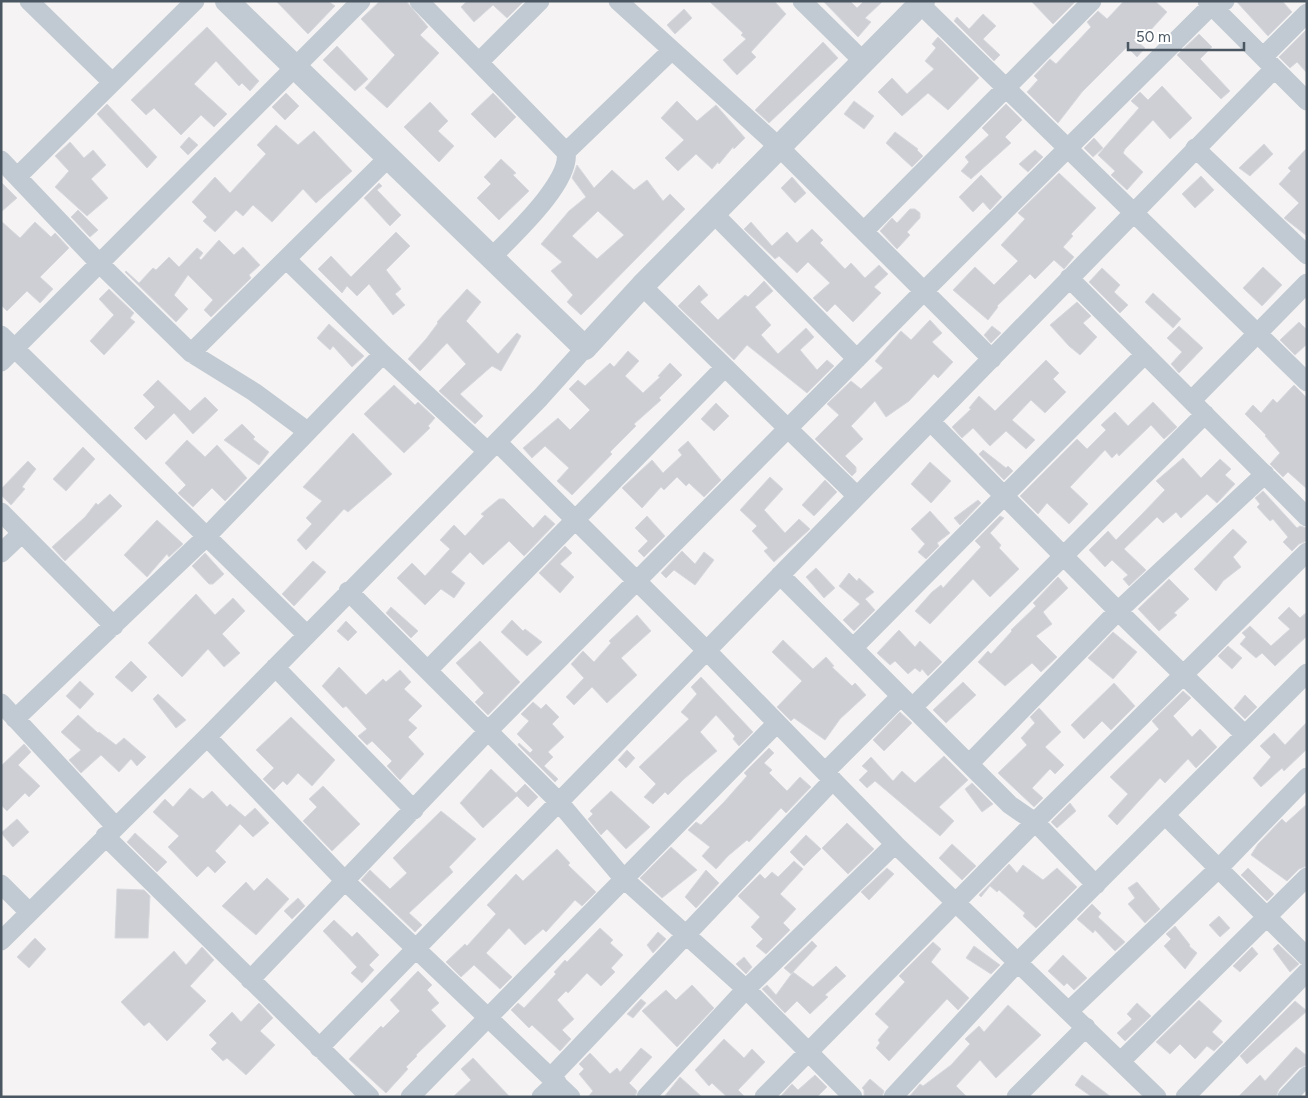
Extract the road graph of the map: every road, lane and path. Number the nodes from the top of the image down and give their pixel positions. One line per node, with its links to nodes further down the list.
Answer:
1 (29, 1): 18 (street)
2 (195, 1): 18 (street)
3 (228, 1): 17 (street)
4 (361, 1): 17 (street)
5 (419, 1): 15 (street)
6 (540, 1): 15 (street)
7 (618, 1): 13 (street)
8 (802, 1): 14 (street)
9 (1092, 1): 19 (street)
10 (921, 3): 14 (street); 19 (street)
11 (1214, 3): 16 (street); 22 (street)
12 (1307, 13): 16 (street)
13 (671, 51): 21 (street); 24 (street)
14 (863, 61): 21 (street)
15 (479, 62): 24 (street)
16 (1268, 63): 20 (street); 23 (street)
17 (295, 67): 25 (street); 34 (street)
18 (112, 82): 27 (street)
19 (1005, 87): 22 (street); 30 (street)
20 (1307, 101)
21 (779, 147): 28 (street); 30 (street)
22 (1068, 148): 29 (street); 38 (street)
23 (1195, 148): 29 (street); 31 (street)
24 (566, 152): 32 (street)
25 (388, 158): 32 (street); 33 (street)
26 (1, 160): 27 (street)
27 (18, 176): 34 (street)
28 (713, 213): 37 (street); 46 (street)
29 (1133, 213): 35 (street); 39 (street)
30 (864, 231): 38 (street)
31 (1307, 255)
32 (491, 258): 42 (street)
33 (286, 259): 43 (street); 44 (street)
34 (99, 263): 41 (street); 43 (street)
35 (1069, 278): 45 (street); 47 (street)
36 (1307, 283): 39 (street)
37 (642, 286): 42 (street); 49 (street)
38 (924, 291): 46 (street); 47 (street)
39 (1258, 334): 50 (street); 51 (street)
40 (1, 335): 41 (street)
41 (15, 348): 48 (street); 63 (street)
42 (585, 348): 55 (street)
43 (191, 352): 54 (street)
44 (383, 354): 54 (street); 55 (street)
45 (1145, 354): 51 (street); 58 (street)
46 (857, 359): 53 (street)
47 (992, 359): 52 (street)
48 (1, 362)
49 (724, 368): 53 (street); 61 (street)
50 (1307, 382)
51 (1199, 407): 56 (street); 66 (street)
52 (931, 422): 57 (street); 58 (street)
53 (788, 429): 57 (street); 68 (street)
54 (307, 431): 63 (street)
55 (492, 447): 61 (street); 69 (street)
56 (1265, 474): 60 (street); 70 (street)
57 (857, 496): 67 (street)
58 (1004, 496): 66 (street); 73 (street)
59 (1, 512): 62 (street)
60 (1307, 517)
61 (575, 521): 68 (street); 76 (street)
62 (21, 534): 65 (street); 71 (street)
63 (207, 536): 71 (street); 72 (street)
64 (1307, 552): 77 (street)
65 (1, 553)
66 (1064, 555): 70 (street); 79 (street)
67 (780, 575): 73 (street); 74 (street)
68 (637, 582): 74 (street); 83 (street)
69 (348, 591): 72 (street); 76 (street)
70 (1118, 611): 77 (street); 86 (street)
71 (114, 626): 81 (street)
72 (306, 634): 75 (street)
73 (853, 648): 79 (street)
74 (707, 651): 82 (street); 89 (street)
75 (275, 667): 85 (street); 90 (street)
76 (428, 670): 83 (street)
77 (1184, 674): 84 (street); 92 (street)
78 (1306, 676): 84 (street)
79 (907, 702): 86 (street); 87 (street)
80 (1, 703): 81 (street)
81 (15, 719): 93 (street)
82 (777, 723): 87 (street); 97 (street)
83 (488, 731): 89 (street); 90 (street)
84 (1245, 735): 91 (street)
85 (207, 737): 93 (street); 98 (street)
86 (969, 764): 92 (street)
87 (829, 776): 94 (street); 104 (street)
88 (1307, 777): 95 (street)
89 (558, 802): 97 (street); 106 (street)
90 (414, 810): 98 (street)
91 (1165, 815): 95 (street); 100 (street)
92 (1035, 822): 100 (street); 101 (street)
93 (110, 831): 102 (street); 110 (street)
94 (895, 844): 101 (street); 111 (street)
95 (1218, 869): 103 (street); 112 (street)
96 (1307, 877): 103 (street)
97 (623, 878): 104 (street); 113 (street)
98 (345, 881): 106 (street); 110 (street)
99 (1, 884): 102 (street)
100 (1096, 884): 108 (street)
101 (955, 902): 108 (street); 116 (street)
102 (29, 912): 105 (street)
103 (1266, 918): 107 (street); 117 (street)
104 (685, 936): 111 (street); 119 (street)
105 (1, 941)
106 (416, 950): 113 (street); 115 (street)
107 (1307, 956)
108 (1019, 961): 112 (street); 128 (street)
109 (1307, 972): 130 (street)
110 (250, 980): 115 (street)
111 (746, 989): 116 (street); 125 (street)
112 (1070, 1010): 114 (street)
113 (488, 1018): 119 (street); 122 (street)
114 (1086, 1027): 117 (street); 129 (street)
115 (319, 1048): 121 (street)
116 (808, 1052): 126 (street); 127 (street)
117 (1121, 1061): 120 (street)
118 (1307, 1076): 131 (street)
119 (554, 1080): 123 (street); 124 (street)
120 (1149, 1094)
121 (370, 1097)
122 (410, 1097)
123 (542, 1097)
124 (571, 1097)
125 (646, 1097)
126 (764, 1097)
127 (853, 1097)
128 (893, 1097)
129 (1016, 1097)
130 (1185, 1097)
131 (1287, 1097)

